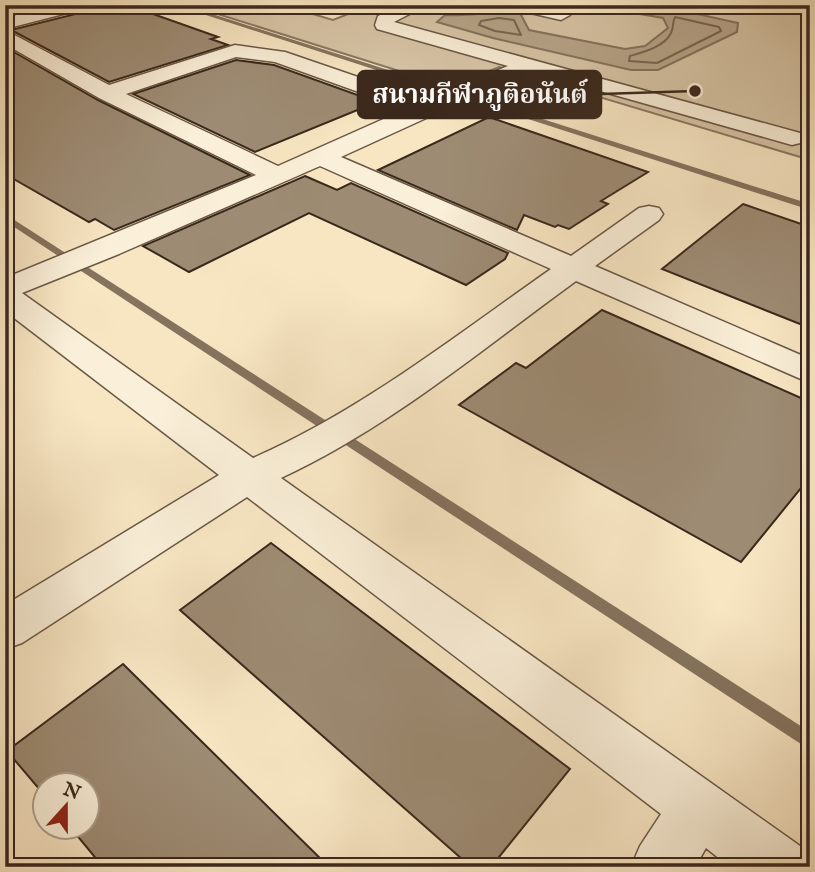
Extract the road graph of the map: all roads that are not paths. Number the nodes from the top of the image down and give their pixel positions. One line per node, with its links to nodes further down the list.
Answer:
1 (77, 5): 7 (lane)
2 (304, 5): 3 (lane)
3 (344, 5)
4 (418, 5): 9 (lane)
5 (519, 5): 6 (lane)
6 (561, 15)
7 (5, 24)
8 (5, 36): 10 (lane)
9 (524, 66): 11 (lane); 12 (lane)
10 (107, 93): 11 (lane); 14 (lane)
11 (434, 105): 13 (lane)
12 (792, 138)
13 (320, 157): 14 (lane); 16 (lane)
14 (279, 176): 17 (lane)
15 (649, 214): 16 (lane)
16 (570, 269): 19 (lane); 20 (lane)
17 (5, 289)
18 (5, 296): 20 (lane)
19 (810, 372)
20 (249, 476): 21 (lane); 22 (lane)
21 (5, 629)
22 (699, 807): 23 (lane); 24 (lane)
23 (661, 867)
24 (779, 867)

